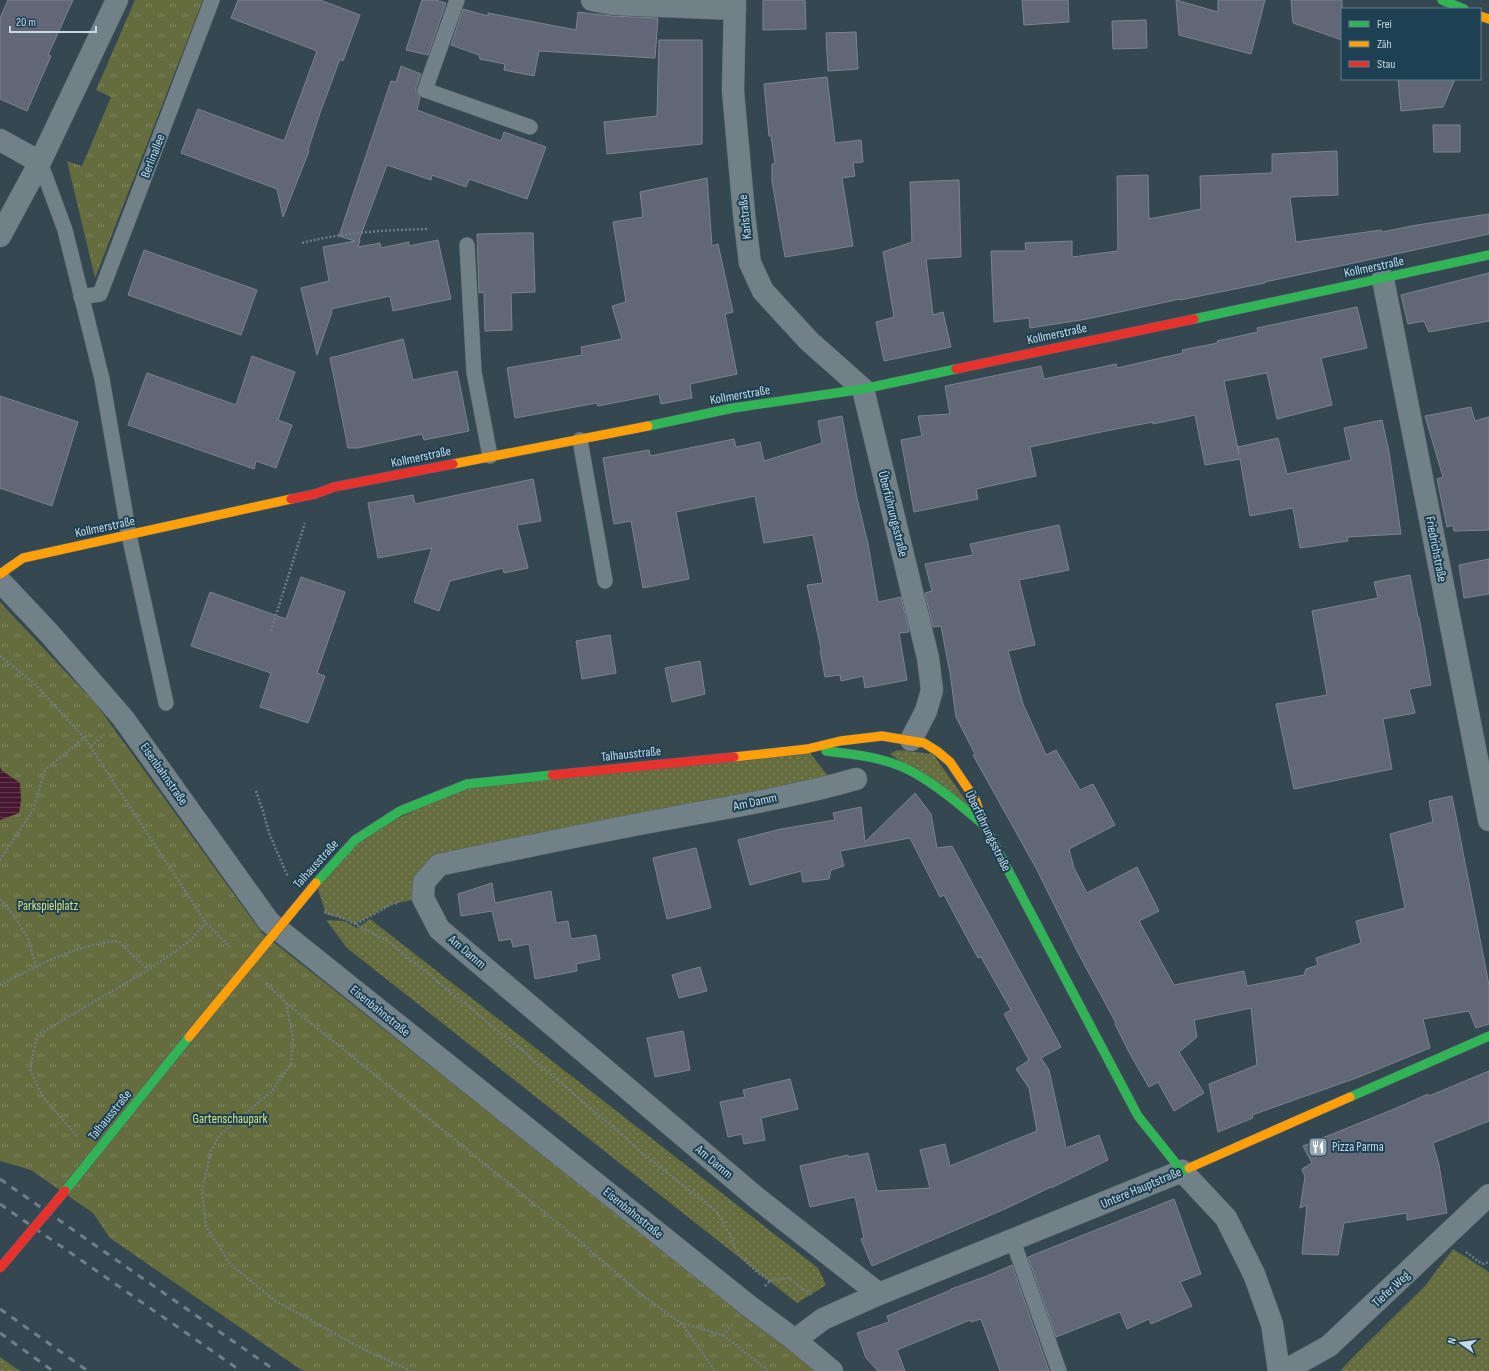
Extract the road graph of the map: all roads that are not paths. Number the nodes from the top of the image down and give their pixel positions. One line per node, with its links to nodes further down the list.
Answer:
1 (118, 0): 10 (street)
2 (212, 0): 15 (lane, Berlinallee)
3 (458, 0): 8 (lane)
4 (592, 0): 6 (street)
5 (1442, 0): 7 (main road)
6 (735, 4): 16 (street, Karlstraße)
7 (1462, 8)
8 (530, 128)
9 (0, 140): 10 (street)
10 (40, 162): 11 (street); 15 (lane)
11 (0, 236)
12 (467, 245): 18 (lane)
13 (1489, 255): 14 (main road, Kollmerstraße)
14 (1383, 279): 16 (main road, Kollmerstraße); 29 (street, Friedrichstraße)
15 (81, 298): 19 (lane)
16 (863, 389): 17 (main road, Kollmerstraße); 24 (street, Überführungsstraße)
17 (580, 440): 18 (main road, Kollmerstraße); 22 (lane)
18 (490, 456): 19 (main road, Kollmerstraße)
19 (129, 535): 20 (main road, Kollmerstraße); 23 (lane)
20 (0, 574)
21 (0, 581): 37 (street, Eisenbahnstraße)
22 (605, 581)
23 (166, 703)
24 (904, 744): 25 (main road, Talhausstraße); 30 (main road, Überführungsstraße)
25 (807, 749): 27 (main road, Talhausstraße); 35 (main road, Talhausstraße, bridge)
26 (884, 751): 27 (main road)
27 (865, 756): 30 (main road)
28 (856, 779): 36 (street, Am Damm)
29 (1489, 820)
30 (984, 825): 32 (main road, Überführungsstraße)
31 (1489, 1036): 32 (main road, Untere Hauptstraße)
32 (1182, 1171): 34 (street, Untere Hauptstraße); 40 (street)
33 (1489, 1195): 41 (street, Tiefer Weg)
34 (1013, 1241): 36 (street, Untere Hauptstraße); 39 (lane)
35 (0, 1268)
36 (879, 1294): 37 (street, Untere Hauptstraße)
37 (795, 1340): 38 (street, Eisenbahnstraße)
38 (832, 1371)
39 (1059, 1371)
40 (1279, 1371)
41 (1284, 1371)

